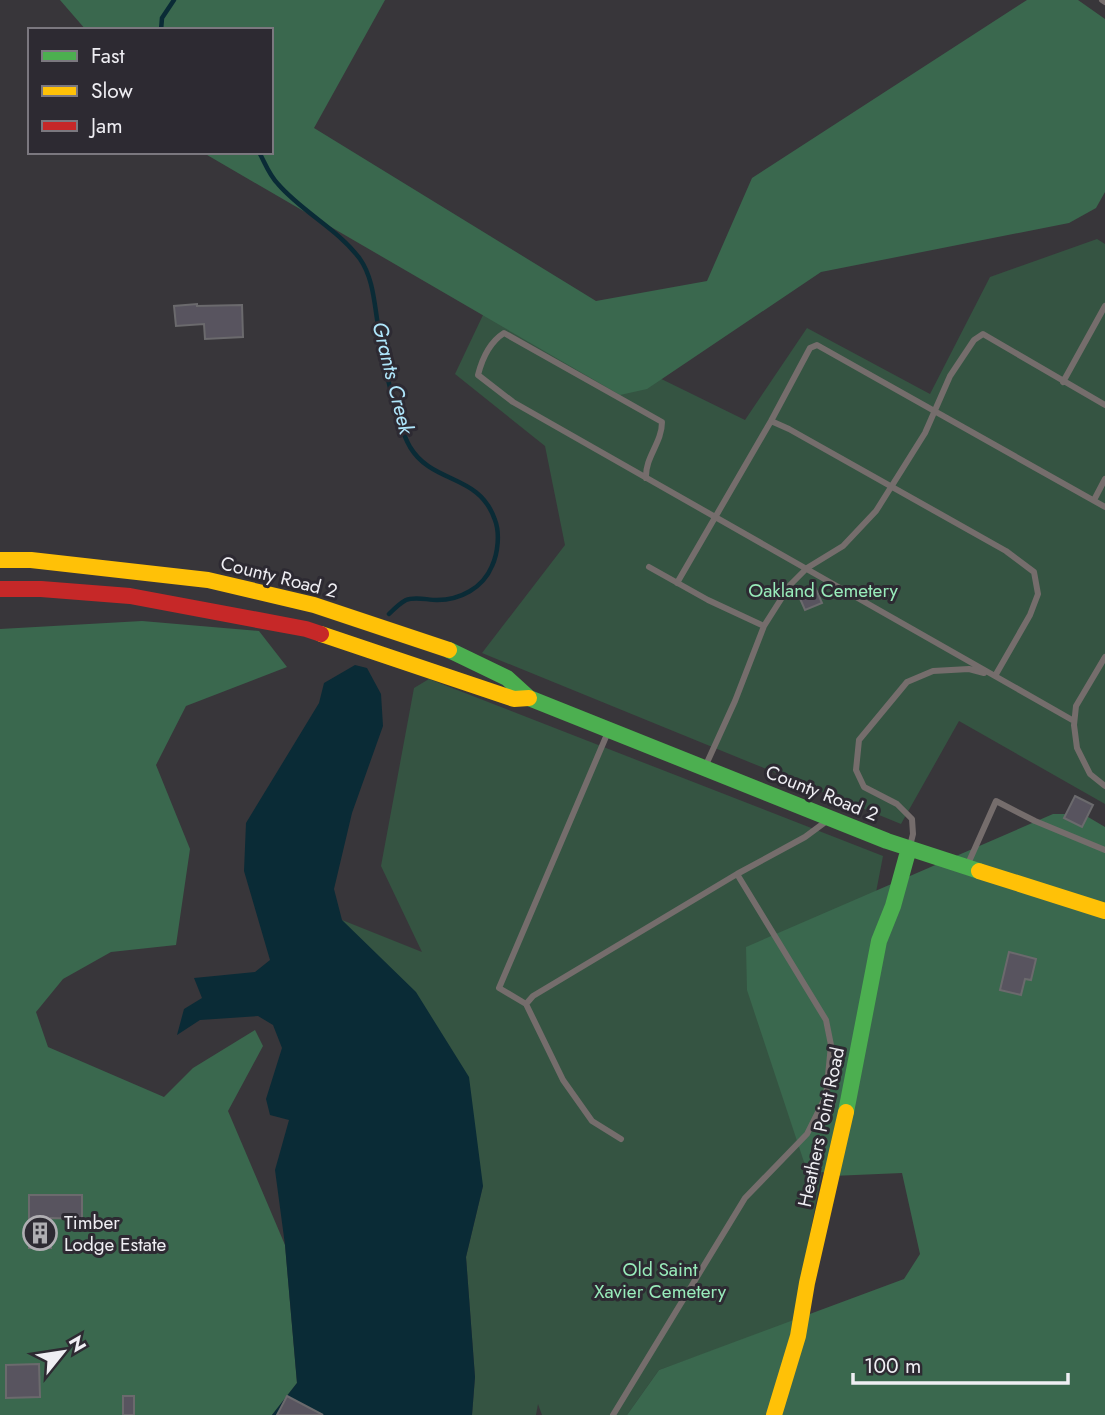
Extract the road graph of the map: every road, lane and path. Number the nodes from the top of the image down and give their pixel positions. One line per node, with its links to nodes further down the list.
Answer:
1 (1105, 306): 2 (lane)
2 (1063, 382): 3 (lane); 4 (lane)
3 (1105, 405)
4 (935, 410): 5 (lane); 8 (lane); 9 (lane)
5 (771, 421): 8 (lane); 11 (lane)
6 (646, 478): 6 (lane); 11 (lane)
7 (1105, 479): 9 (lane)
8 (892, 488): 14 (lane); 19 (lane)
9 (1094, 500): 10 (lane)
10 (1105, 507)
11 (715, 517): 14 (lane); 15 (lane)
12 (0, 560): 20 (main road, County Road 2)
13 (649, 567): 15 (lane)
14 (807, 568): 17 (lane); 19 (lane)
15 (677, 583): 17 (lane)
16 (0, 589): 20 (main road, County Road 2)
17 (764, 626): 23 (lane)
18 (1105, 657): 21 (lane)
19 (996, 676): 21 (lane); 26 (lane)
20 (528, 698): 22 (main road, County Road 2)
21 (1074, 721): 24 (lane)
22 (608, 730): 23 (main road, County Road 2); 31 (lane)
23 (704, 768): 25 (main road, County Road 2)
24 (1105, 786)
25 (830, 819): 26 (main road, County Road 2); 29 (lane)
26 (909, 848): 28 (main road, County Road 2); 34 (main road, Heathers Point Road)
27 (1105, 850): 28 (lane)
28 (967, 866): 30 (main road, County Road 2)
29 (737, 874): 31 (lane); 33 (lane)
30 (1105, 911)
31 (526, 1004): 32 (lane)
32 (621, 1139)
33 (613, 1415)
34 (774, 1415)

